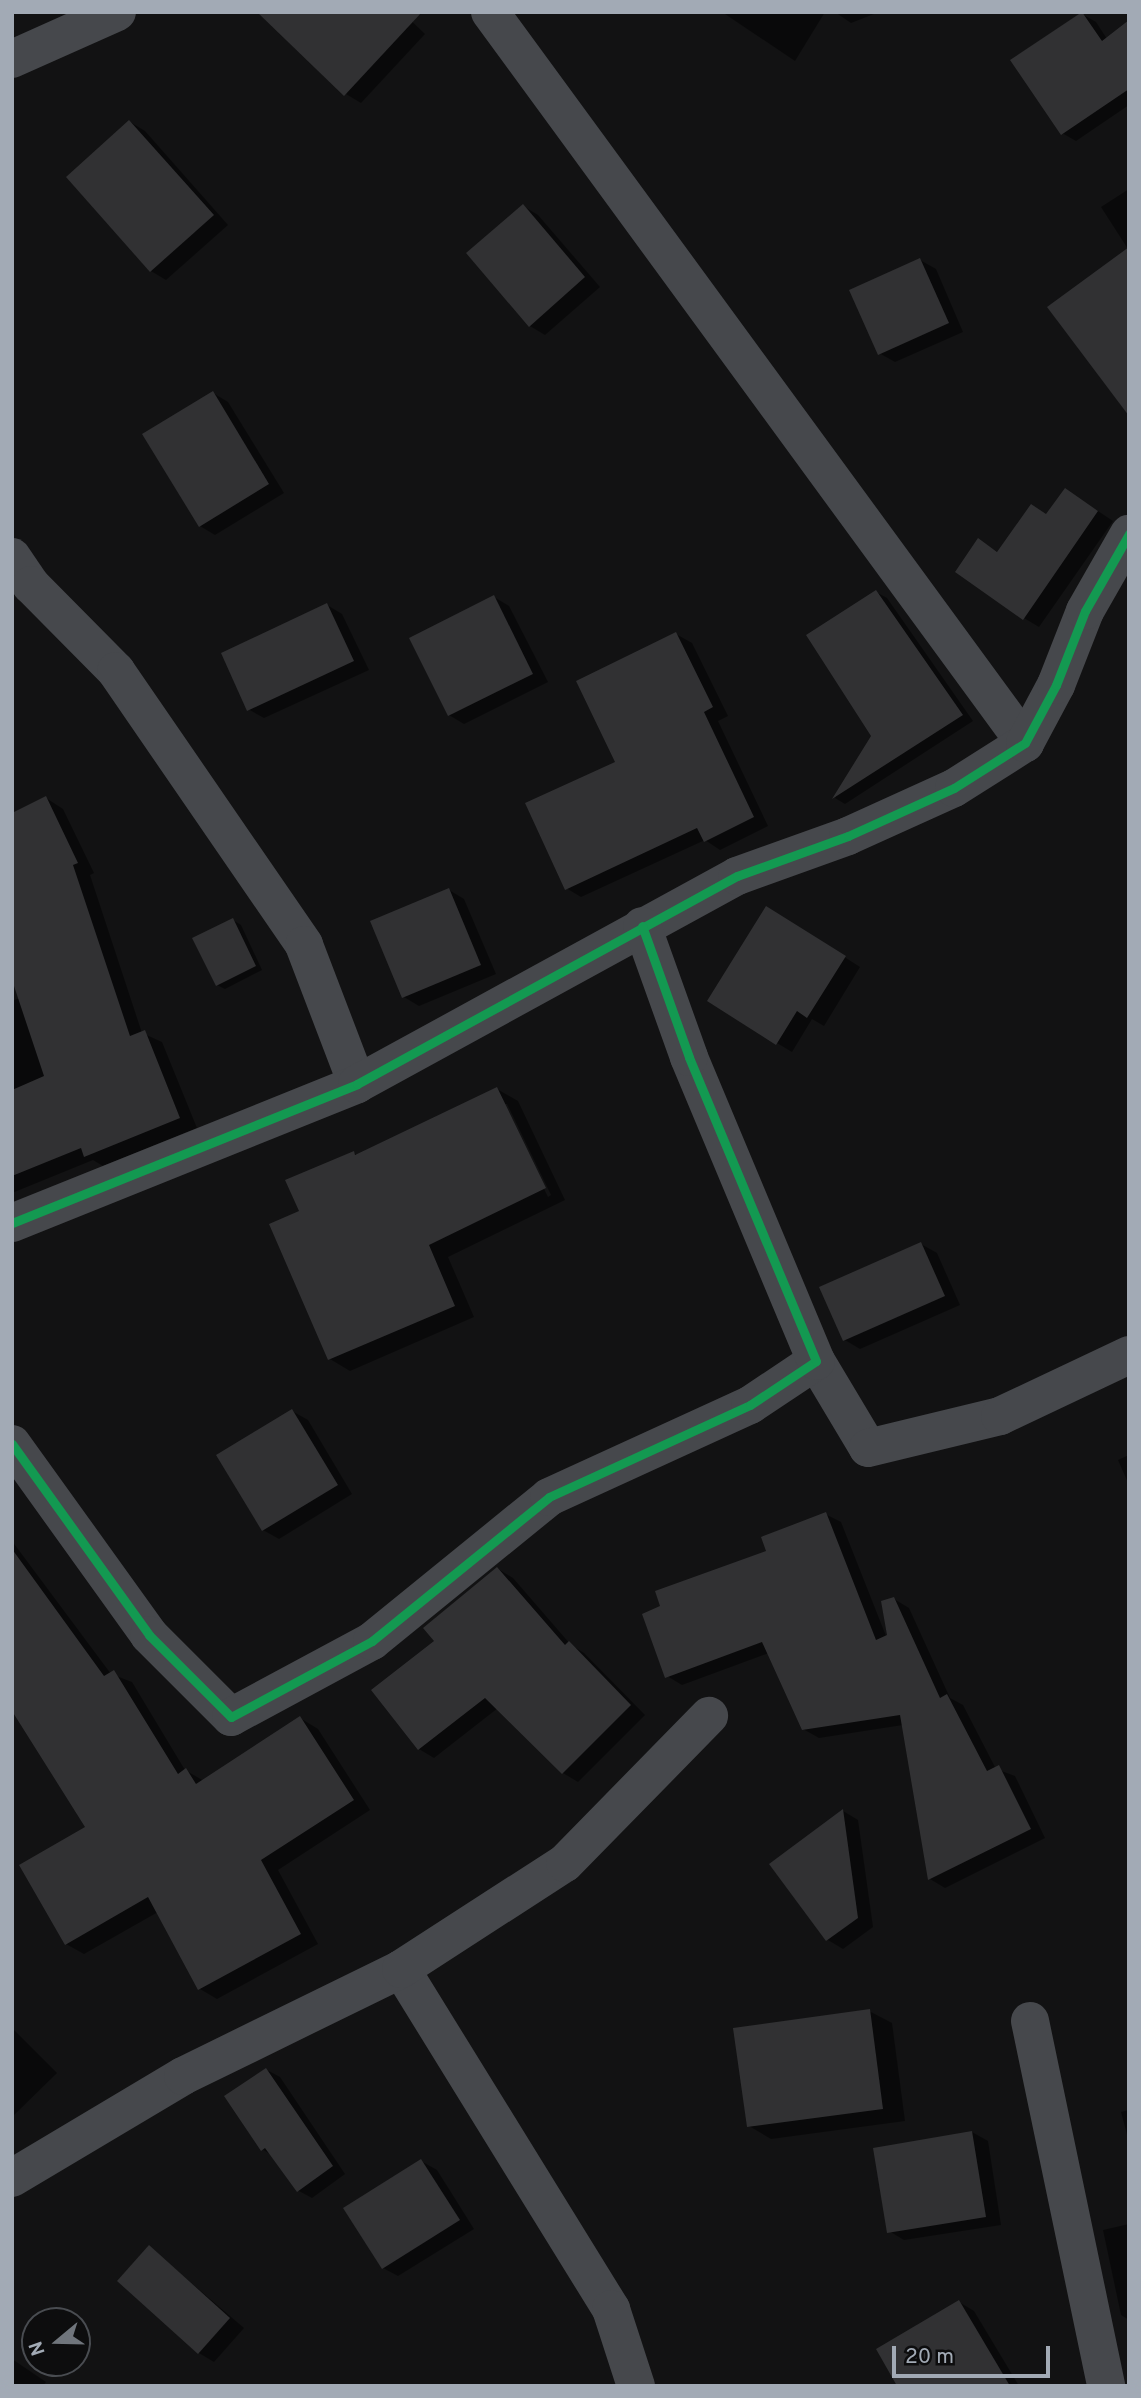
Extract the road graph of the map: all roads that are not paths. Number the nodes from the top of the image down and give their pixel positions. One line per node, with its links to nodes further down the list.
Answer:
1 (117, 12): 3 (street)
2 (490, 12): 6 (street)
3 (12, 59)
4 (1129, 534): 6 (street)
5 (12, 558): 8 (street)
6 (1025, 743): 7 (street)
7 (642, 926): 8 (street); 11 (street)
8 (356, 1084): 9 (street)
9 (12, 1223)
10 (1129, 1355): 11 (street)
11 (816, 1361): 12 (street)
12 (12, 1444)
13 (709, 1716): 14 (street)
14 (401, 1969): 16 (street); 17 (street)
15 (1030, 2021): 18 (street)
16 (12, 2178)
17 (636, 2386)
18 (1106, 2386)

